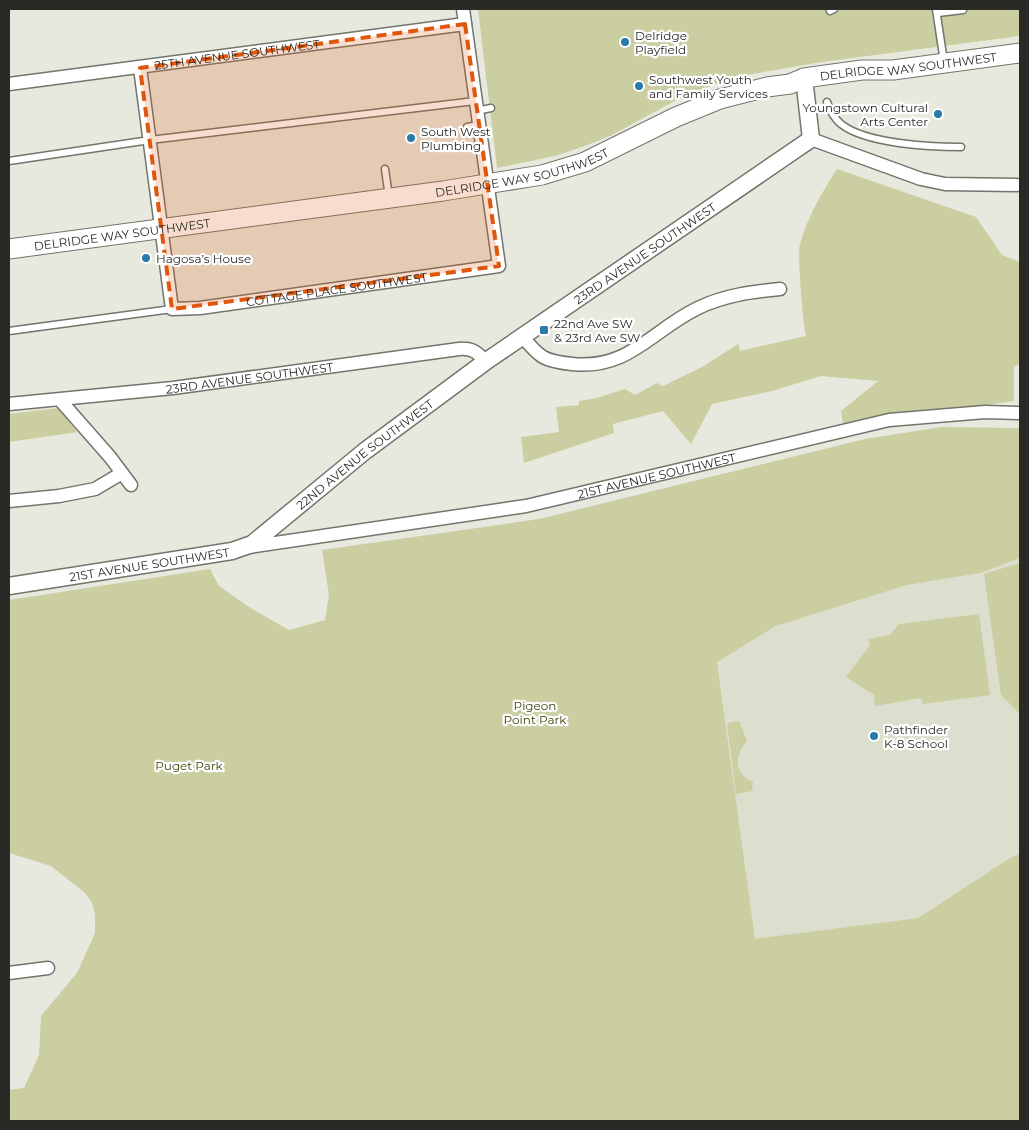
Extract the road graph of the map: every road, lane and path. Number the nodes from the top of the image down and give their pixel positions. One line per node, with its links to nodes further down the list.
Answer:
1 (463, 9): 4 (street)
2 (963, 10): 3 (lane)
3 (937, 11): 6 (lane)
4 (465, 24): 7 (street, 25TH AVENUE SOUTHWEST); 11 (street)
5 (1020, 53): 6 (main road, DELRIDGE WAY SOUTHWEST)
6 (944, 64): 8 (main road, DELRIDGE WAY SOUTHWEST)
7 (140, 68): 9 (street, 25TH AVENUE SOUTHWEST); 14 (street)
8 (804, 78): 13 (street); 18 (main road, DELRIDGE WAY SOUTHWEST)
9 (9, 84)
10 (827, 102): 15 (lane)
11 (476, 106): 12 (lane); 14 (lane); 18 (street)
12 (492, 108)
13 (811, 139): 19 (street); 26 (street, 23RD AVENUE SOUTHWEST)
14 (150, 140): 16 (lane); 21 (street)
15 (961, 147)
16 (9, 161)
17 (385, 169): 20 (lane)
18 (487, 185): 20 (main road, DELRIDGE WAY SOUTHWEST); 24 (street, COTTAGE PLACE SOUTHWEST)
19 (1017, 185)
20 (389, 198): 21 (main road, DELRIDGE WAY SOUTHWEST)
21 (162, 228): 22 (main road, DELRIDGE WAY SOUTHWEST); 24 (street)
22 (9, 249)
23 (780, 289): 26 (street)
24 (172, 309): 25 (lane)
25 (9, 331)
26 (522, 336): 27 (street, 23RD AVENUE SOUTHWEST)
27 (485, 362): 28 (street, 23RD AVENUE SOUTHWEST); 34 (street, 22ND AVENUE SOUTHWEST)
28 (60, 400): 29 (street, 23RD AVENUE SOUTHWEST); 31 (street)
29 (9, 404)
30 (1020, 413): 35 (street, 21ST AVENUE SOUTHWEST)
31 (122, 473): 32 (street); 33 (street)
32 (131, 485)
33 (9, 501)
34 (272, 527): 35 (street); 36 (street, 22ND AVENUE SOUTHWEST)
35 (292, 542): 36 (street, 21ST AVENUE SOUTHWEST)
36 (246, 547): 37 (street, 21ST AVENUE SOUTHWEST)
37 (9, 586)
38 (48, 968): 39 (street)
39 (9, 973)

